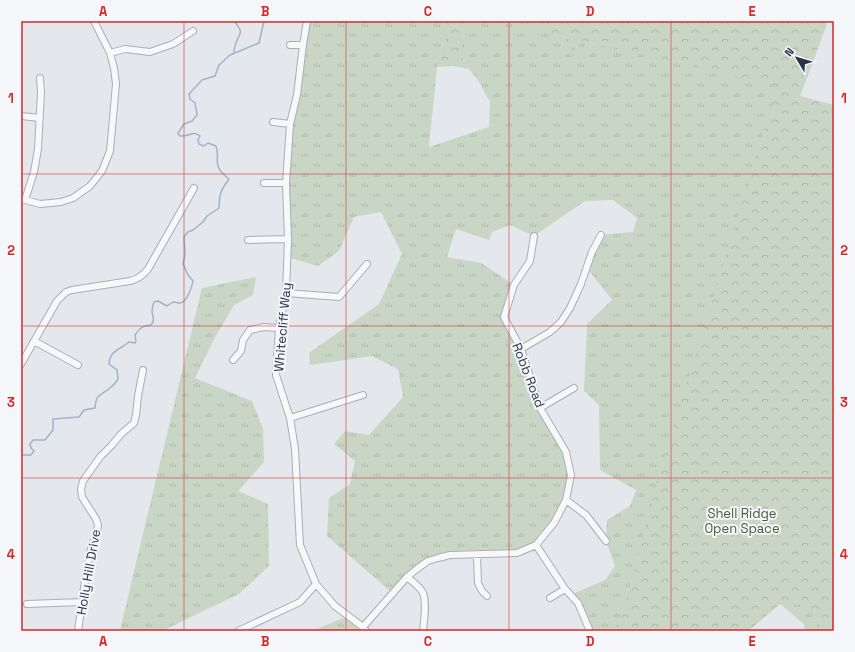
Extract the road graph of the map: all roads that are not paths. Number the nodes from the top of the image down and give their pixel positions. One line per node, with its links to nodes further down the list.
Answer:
1 (94, 21): 6 (street)
2 (307, 21): 5 (street, Whitecliff Way)
3 (193, 31): 6 (street)
4 (290, 45): 5 (street)
5 (303, 45): 11 (street, Whitecliff Way)
6 (110, 53): 15 (street)
7 (40, 78): 9 (street)
8 (21, 116): 9 (street)
9 (40, 118): 15 (street)
10 (273, 122): 11 (street)
11 (290, 124): 13 (street, Whitecliff Way)
12 (264, 183): 13 (street)
13 (286, 183): 18 (street, Whitecliff Way)
14 (194, 188): 23 (street)
15 (23, 199)
16 (601, 235): 24 (street)
17 (534, 236): 24 (street, Robb Road)
18 (288, 239): 19 (street); 21 (street, Whitecliff Way)
19 (248, 240)
20 (367, 264): 21 (street)
21 (286, 293): 22 (street, Whitecliff Way)
22 (279, 328): 25 (street); 32 (street, Whitecliff Way)
23 (34, 341): 26 (street); 27 (street)
24 (521, 349): 31 (street, Robb Road)
25 (233, 360)
26 (21, 364)
27 (78, 365)
28 (143, 370): 42 (street, Holly Hill Drive)
29 (574, 388): 31 (street)
30 (363, 395): 32 (street)
31 (540, 408): 33 (street, Robb Road)
32 (290, 418): 38 (street, Whitecliff Way)
33 (566, 500): 34 (street); 35 (street, Robb Road)
34 (606, 541)
35 (536, 545): 36 (street, Robb Road); 39 (street)
36 (477, 555): 37 (street, Robb Road); 40 (street)
37 (407, 577): 44 (street, Robb Road); 47 (street)
38 (316, 584): 44 (street, Whitecliff Way); 46 (street)
39 (565, 589): 41 (street); 48 (street)
40 (487, 596)
41 (550, 598)
42 (82, 602): 43 (street); 45 (street, Holly Hill Drive)
43 (28, 604)
44 (365, 629)
45 (78, 631)
46 (238, 631)
47 (424, 631)
48 (589, 631)

